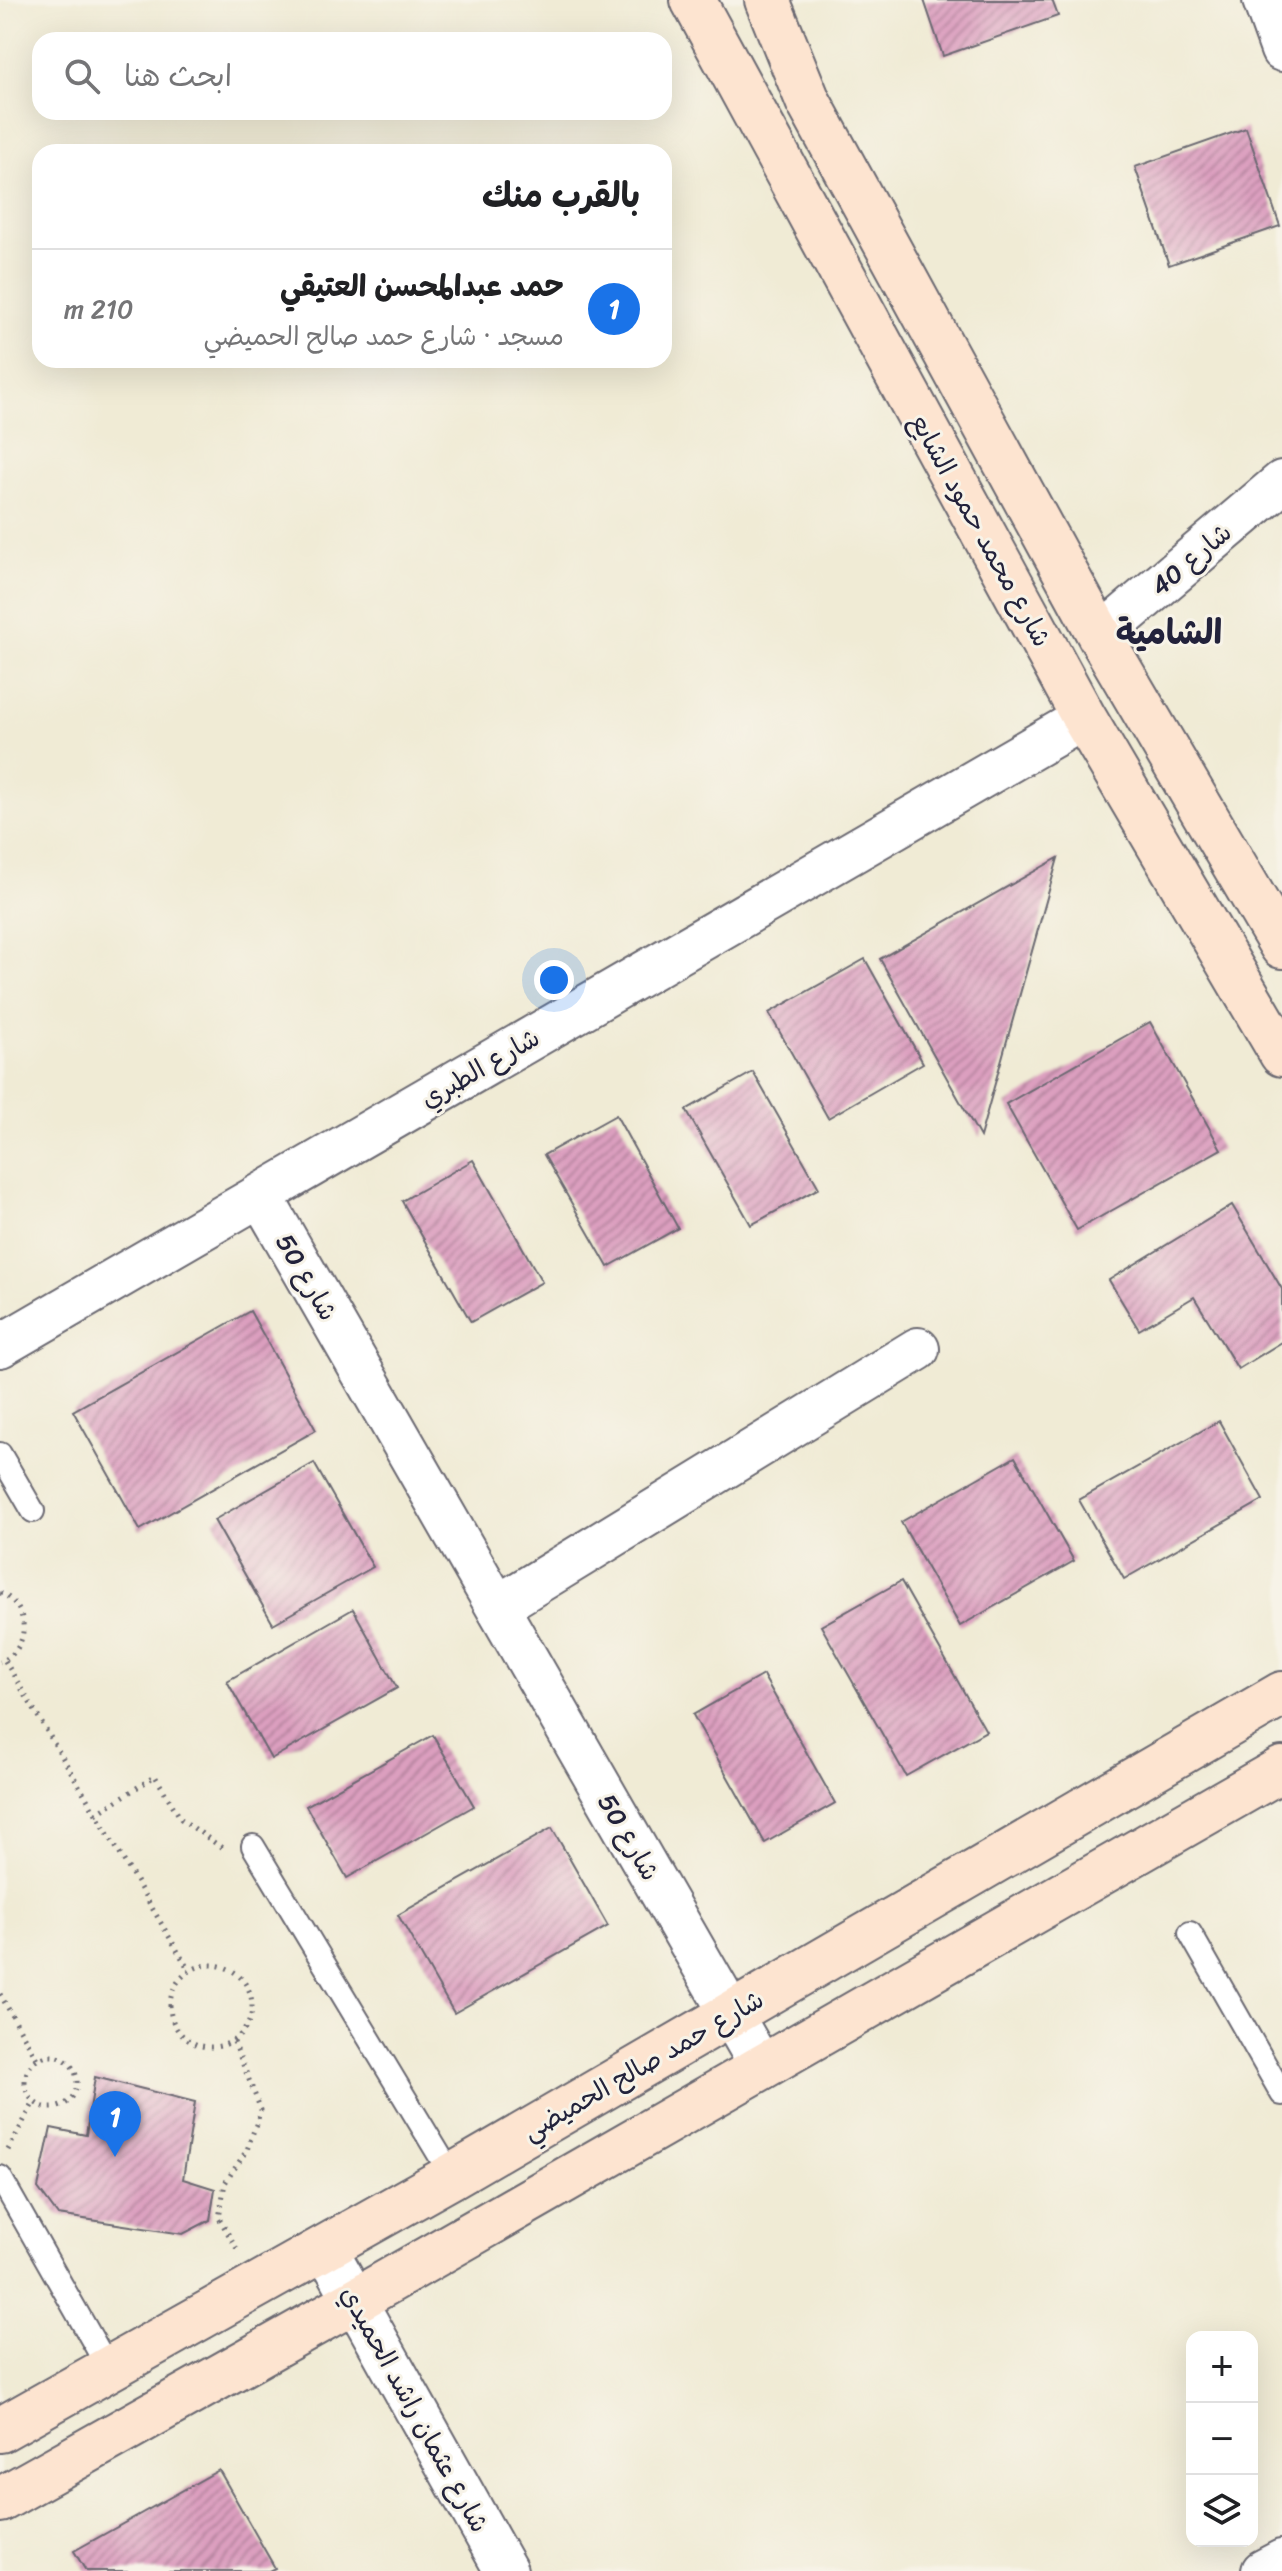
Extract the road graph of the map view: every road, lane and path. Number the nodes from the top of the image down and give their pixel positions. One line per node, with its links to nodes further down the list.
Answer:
1 (693, 0): 7 (street, شارع محمد حمود الشايع)
2 (767, 0): 6 (street, شارع محمد حمود الشايع)
3 (1264, 0): 4 (street)
4 (1282, 50)
5 (1282, 482): 6 (street, شارع 40)
6 (1100, 636): 8 (street, شارع محمد حمود الشايع)
7 (1084, 718): 9 (street, شارع محمد حمود الشايع); 10 (street, شارع الطبري)
8 (1282, 946)
9 (1282, 1054)
10 (261, 1196): 11 (street, شارع الطبري); 16 (street, شارع 50)
11 (0, 1346)
12 (918, 1349): 16 (street)
13 (0, 1454): 14 (lane)
14 (33, 1511)
15 (0, 1593): 17 (path)
16 (497, 1607): 25 (street, شارع 50)
17 (2, 1662): 20 (path)
18 (1282, 1694): 25 (street, شارع حمد صالح الحميضي)
19 (1282, 1769): 28 (street)
20 (96, 1814): 21 (path); 23 (path)
21 (253, 1846): 32 (lane)
22 (1190, 1933): 29 (lane)
23 (189, 1970): 26 (path); 26 (path)
24 (0, 1994): 27 (path)
25 (731, 2013): 28 (street, شارع 50); 32 (street, شارع حمد صالح الحميضي)
26 (234, 2042): 35 (path)
27 (37, 2059): 30 (path); 30 (path)
28 (762, 2068): 36 (street)
29 (1282, 2094)
30 (34, 2102): 31 (path)
31 (7, 2152)
32 (452, 2176): 34 (street, شارع حمد صالح الحميضي)
33 (0, 2177): 37 (lane)
34 (325, 2247): 35 (street, شارع حمد صالح الحميضي); 36 (street, شارع عثمان راشد الحميدي)
35 (258, 2285): 37 (street, شارع حمد صالح الحميضي)
36 (356, 2300): 39 (street); 41 (street, شارع عثمان راشد الحميدي)
37 (109, 2369): 38 (street, شارع حمد صالح الحميضي)
38 (0, 2430)
39 (0, 2500)
40 (1282, 2561): 42 (street)
41 (506, 2571)
42 (1263, 2571)

